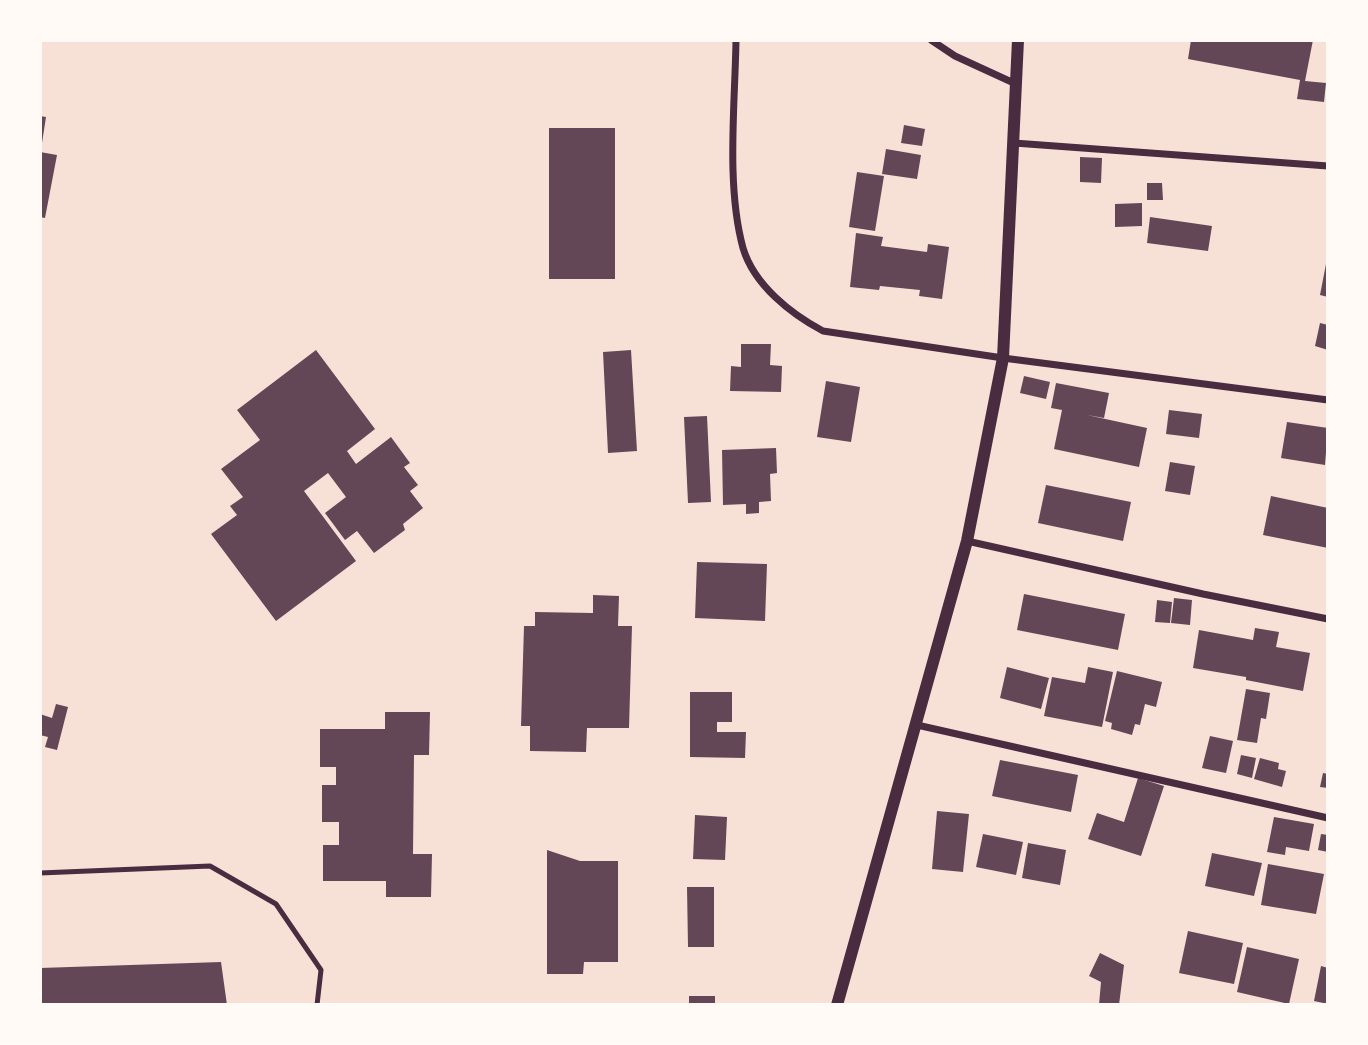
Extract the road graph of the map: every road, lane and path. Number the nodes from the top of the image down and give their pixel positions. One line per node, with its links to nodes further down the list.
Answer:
1 (736, 40): 7 (street)
2 (931, 40): 4 (street)
3 (1018, 40): 4 (street)
4 (1016, 84): 5 (street)
5 (1014, 143): 6 (street); 7 (street)
6 (1328, 166)
7 (1003, 358): 8 (street); 9 (street)
8 (1328, 400)
9 (967, 541): 10 (street); 11 (street)
10 (1328, 619)
11 (917, 725): 12 (street); 15 (street)
12 (1328, 818)
13 (40, 873): 14 (lane)
14 (317, 1005)
15 (837, 1005)

